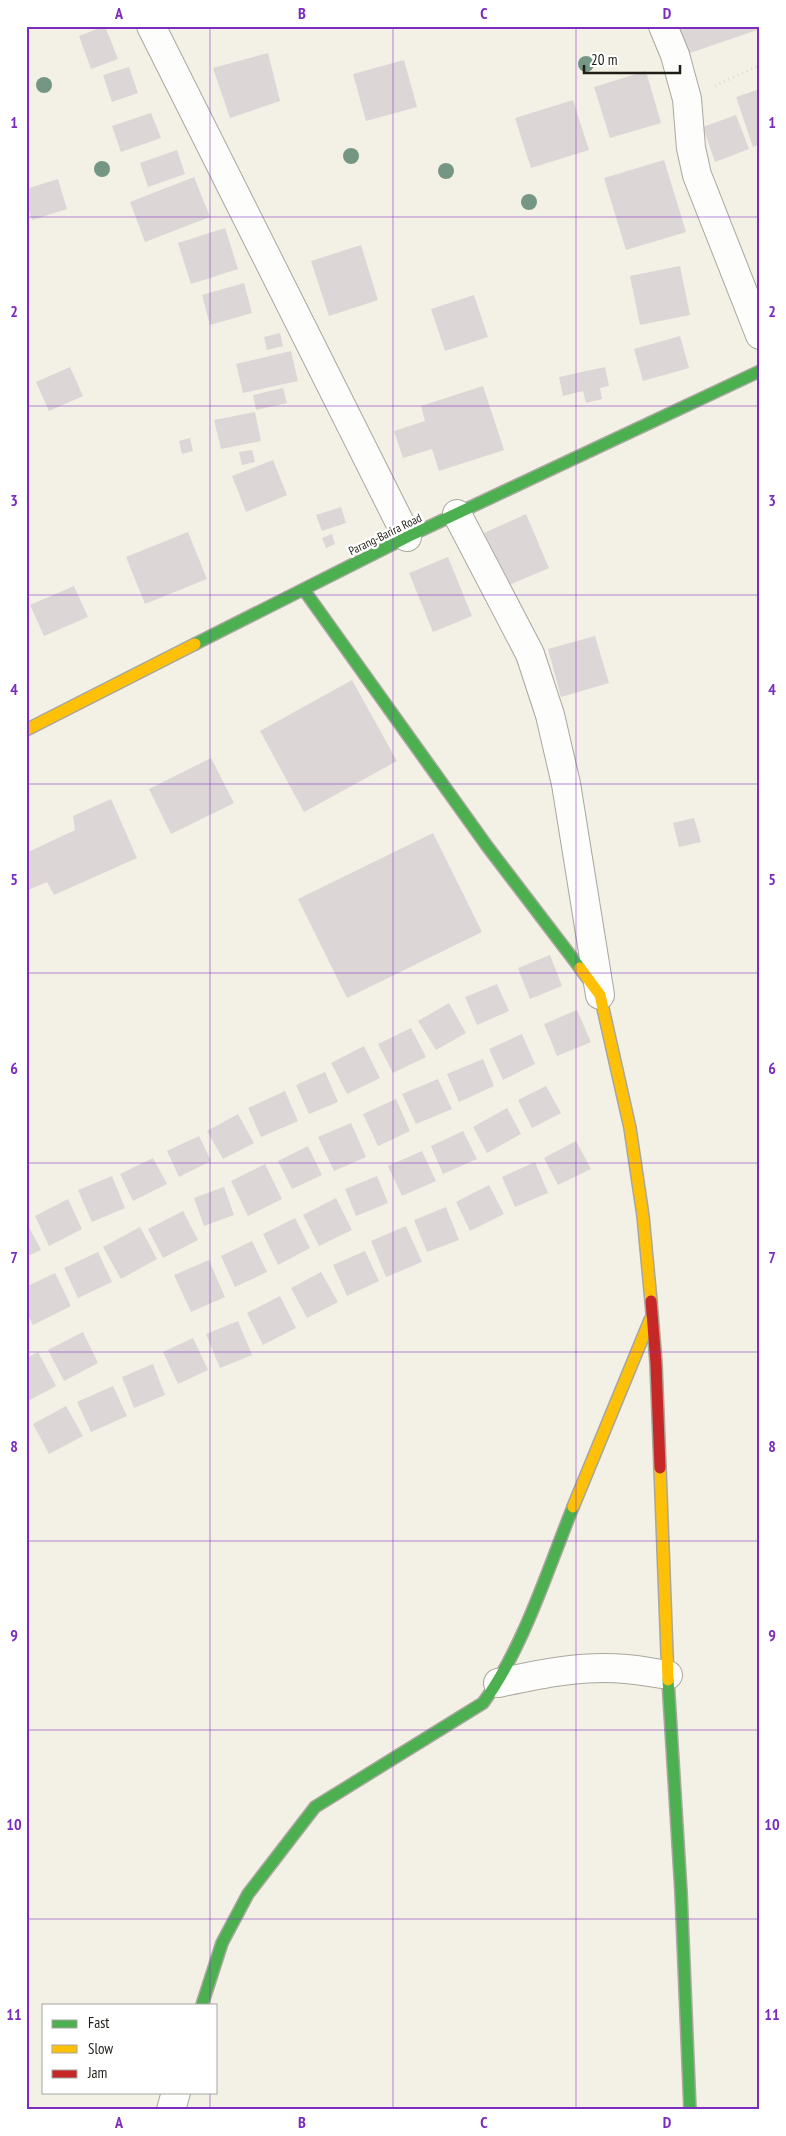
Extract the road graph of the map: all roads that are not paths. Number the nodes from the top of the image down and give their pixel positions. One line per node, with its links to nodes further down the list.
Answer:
1 (151, 26): 6 (street)
2 (663, 26): 3 (street)
3 (760, 335)
4 (760, 371): 5 (street, Parang-Barira Road)
5 (457, 514): 6 (street, Parang-Barira Road); 9 (street)
6 (407, 538): 7 (street, Parang-Barira Road)
7 (304, 590): 8 (street, Parang-Barira Road); 9 (street)
8 (26, 730)
9 (600, 995): 10 (street)
10 (652, 1316): 11 (street); 12 (street)
11 (668, 1675): 12 (street); 16 (street)
12 (498, 1683): 13 (street)
13 (202, 2004)
14 (175, 2094): 15 (street)
15 (171, 2110)
16 (690, 2110)

